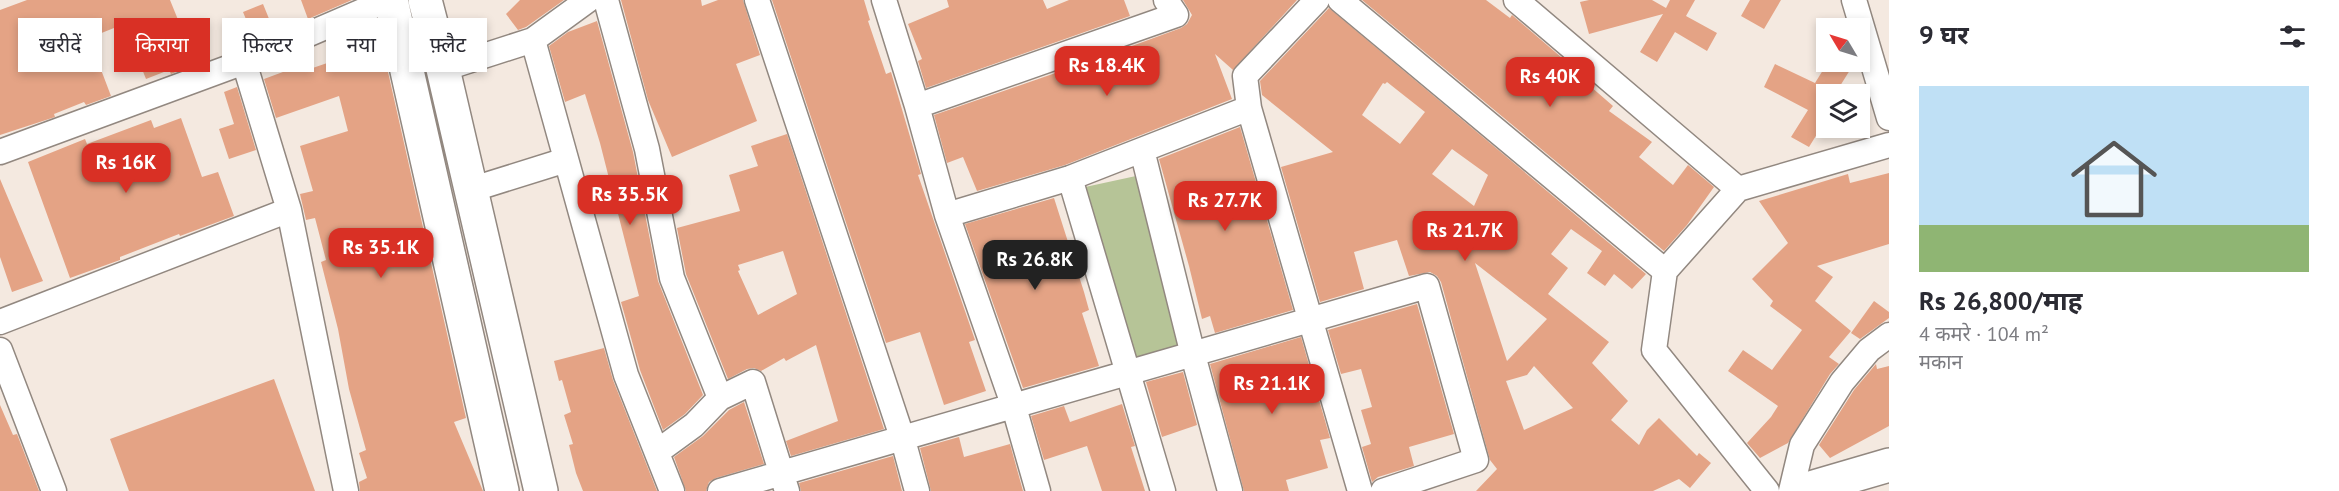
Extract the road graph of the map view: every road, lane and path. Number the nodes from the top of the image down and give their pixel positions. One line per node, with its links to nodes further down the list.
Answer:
1 (389, 0): 13 (street); 46 (main road)
2 (425, 0): 12 (main road)
3 (588, 0): 14 (street)
4 (606, 0): 38 (street)
5 (757, 0): 40 (street)
6 (884, 0): 19 (street)
7 (1166, 0): 19 (street)
8 (1317, 0): 20 (street)
9 (1340, 0): 31 (street)
10 (1854, 0): 21 (street)
11 (1526, 2): 27 (street)
12 (430, 18)
13 (314, 32)
14 (533, 40): 15 (street); 25 (street)
15 (487, 55)
16 (222, 70): 24 (street)
17 (247, 72): 29 (street)
18 (444, 72): 28 (main road)
19 (917, 106): 30 (street)
20 (1249, 108): 23 (street); 32 (street)
21 (1889, 118)
22 (1889, 145): 27 (street)
23 (1142, 150): 26 (street); 36 (street)
24 (0, 152)
25 (566, 160): 28 (street); 41 (street)
26 (1070, 178): 30 (street); 37 (street)
27 (1738, 189): 31 (street)
28 (470, 190): 47 (main road)
29 (289, 210): 33 (street); 45 (street)
30 (947, 215): 39 (street)
31 (1665, 271): 56 (street)
32 (1311, 320): 36 (street); 54 (street); 55 (street)
33 (0, 322)
34 (1889, 335): 57 (street)
35 (0, 350): 44 (street)
36 (1193, 355): 37 (street); 53 (street)
37 (1127, 372): 39 (street); 52 (street)
38 (720, 398): 41 (street); 43 (street)
39 (1014, 407): 40 (street); 51 (street)
40 (903, 440): 43 (street); 50 (street)
41 (657, 452): 48 (street)
42 (1889, 465): 58 (main road)
43 (784, 482): 49 (street)
44 (54, 491)
45 (346, 491)
46 (502, 491)
47 (541, 491)
48 (672, 491)
49 (720, 491)
50 (917, 491)
51 (1038, 491)
52 (1163, 491)
53 (1230, 491)
54 (1360, 491)
55 (1383, 491)
56 (1767, 491)
57 (1791, 491)
58 (1800, 491)

